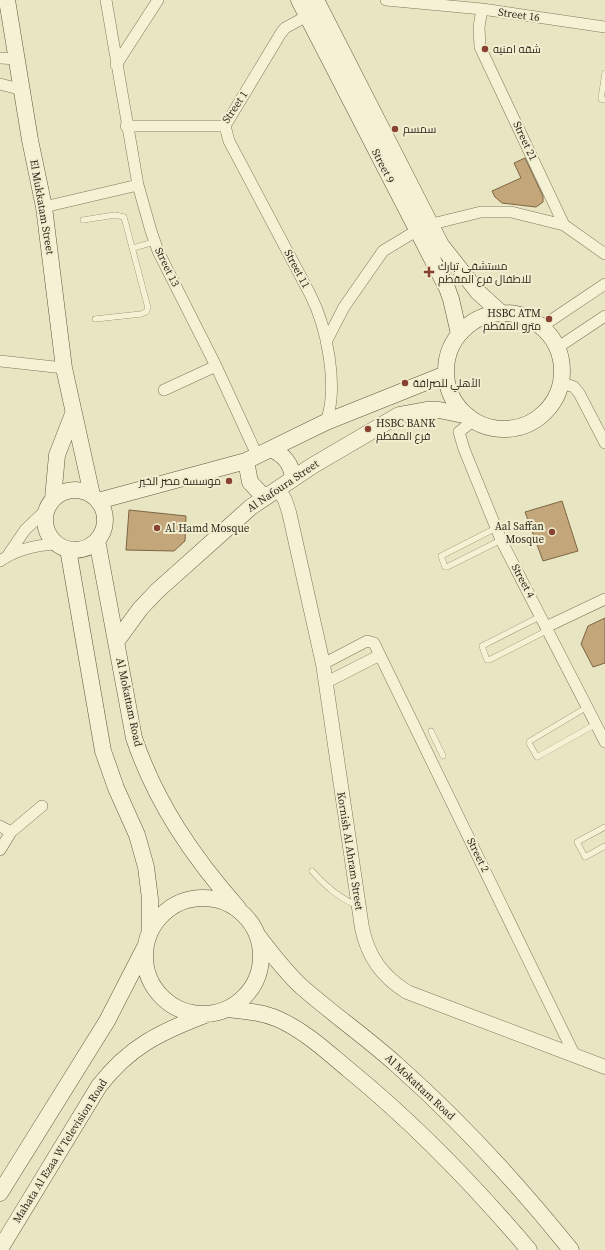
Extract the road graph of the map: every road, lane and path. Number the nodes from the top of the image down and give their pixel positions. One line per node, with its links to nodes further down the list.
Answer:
1 (7, 0): 11 (main road, El Mukkatam Street)
2 (106, 0): 12 (street, Street 13)
3 (158, 0): 12 (street)
4 (299, 0): 8 (main road, Street 9)
5 (316, 0): 22 (main road, Street 9)
6 (386, 0): 7 (street, Street 16)
7 (482, 9): 9 (street, Street 16); 23 (street, Street 21)
8 (307, 16): 18 (street, Street 1); 24 (main road, Street 9)
9 (605, 27)
10 (0, 58): 11 (street)
11 (18, 59): 15 (main road, El Mukkatam Street)
12 (116, 65): 17 (street, Street 13)
13 (605, 73): 16 (lane)
14 (0, 84): 15 (street)
15 (23, 90): 20 (main road, El Mukkatam Street)
16 (605, 100)
17 (126, 126): 18 (street, Street 1); 19 (street, Street 13)
18 (225, 126): 34 (street, Street 11)
19 (138, 185): 20 (street); 25 (street, Street 13)
20 (44, 207): 38 (main road, El Mukkatam Street)
21 (83, 220): 26 (lane)
22 (432, 224): 23 (street); 29 (main road, Street 9)
23 (564, 225): 27 (street, Street 21)
24 (416, 231): 33 (main road, Street 9); 34 (street)
25 (154, 242): 26 (lane); 37 (street, Street 13)
26 (133, 248): 31 (lane)
27 (605, 254)
28 (605, 284): 32 (street)
29 (502, 313): 32 (main road); 33 (main road)
30 (605, 316): 35 (street)
31 (95, 319)
32 (541, 326): 35 (main road)
33 (459, 334): 39 (main road)
34 (326, 342): 44 (street, Street 11)
35 (557, 348): 40 (main road)
36 (0, 361): 38 (street)
37 (216, 366): 41 (street); 46 (street, Street 13)
38 (64, 368): 42 (main road, El Mukkatam Street)
39 (446, 374): 43 (main road); 44 (main road)
40 (560, 382): 43 (main road); 45 (street)
41 (164, 390)
42 (73, 414): 50 (main road, El Mukkatam Street); 51 (main road)
43 (471, 418): 47 (main road, Al Nafoura Street); 52 (street, Street 4)
44 (326, 422): 46 (main road)
45 (605, 443)
46 (258, 455): 47 (main road); 49 (main road); 50 (main road)
47 (293, 478): 48 (main road, Al Nafoura Street)
48 (278, 488): 49 (main road, Al Nafoura Street); 62 (street, Kornish Al Ahram Street)
49 (264, 497): 60 (main road, Al Nafoura Street)
50 (95, 498): 51 (main road); 53 (main road)
51 (49, 504): 55 (main road); 56 (street)
52 (496, 528): 54 (street, Street 4); 54 (lane)
53 (97, 540): 55 (main road); 60 (main road, Al Mokattam Road)
54 (501, 540): 58 (street, Street 4)
55 (62, 547): 56 (street); 80 (main road)
56 (4, 558)
57 (605, 599): 59 (street)
58 (541, 616): 59 (street, Street 4); 59 (lane)
59 (547, 628): 64 (street, Street 4)
60 (116, 642): 79 (main road, Al Mokattam Road)
61 (380, 655): 62 (street, Street 2); 63 (street); 69 (street, Street 2)
62 (323, 664): 63 (street, Kornish Al Ahram Street)
63 (325, 683): 78 (street, Kornish Al Ahram Street)
64 (587, 707): 65 (street, Street 4); 65 (lane)
65 (596, 724): 67 (street, Street 4)
66 (431, 731): 68 (lane)
67 (605, 742)
68 (437, 743): 69 (lane); 70 (lane)
69 (426, 748): 85 (street, Street 2)
70 (443, 756)
71 (42, 806): 74 (street)
72 (0, 826): 74 (street)
73 (605, 827): 75 (lane)
74 (11, 832): 76 (street)
75 (605, 846)
76 (0, 850)
77 (312, 871): 78 (lane)
78 (359, 906): 85 (street, Kornish Al Ahram Street)
79 (238, 908): 80 (main road); 81 (main road)
80 (150, 931): 82 (main road)
81 (258, 936): 83 (main road); 90 (main road, Al Mokattam Road)
82 (145, 947): 84 (main road); 87 (main road)
83 (228, 1009): 84 (main road); 89 (main road)
84 (209, 1014): 88 (main road, Mahata Al Ezaa W Television Road)
85 (575, 1056): 86 (street, Kornish Al Ahram Street)
86 (605, 1067)
87 (0, 1193)
88 (0, 1249)
89 (529, 1250)
90 (571, 1250)

